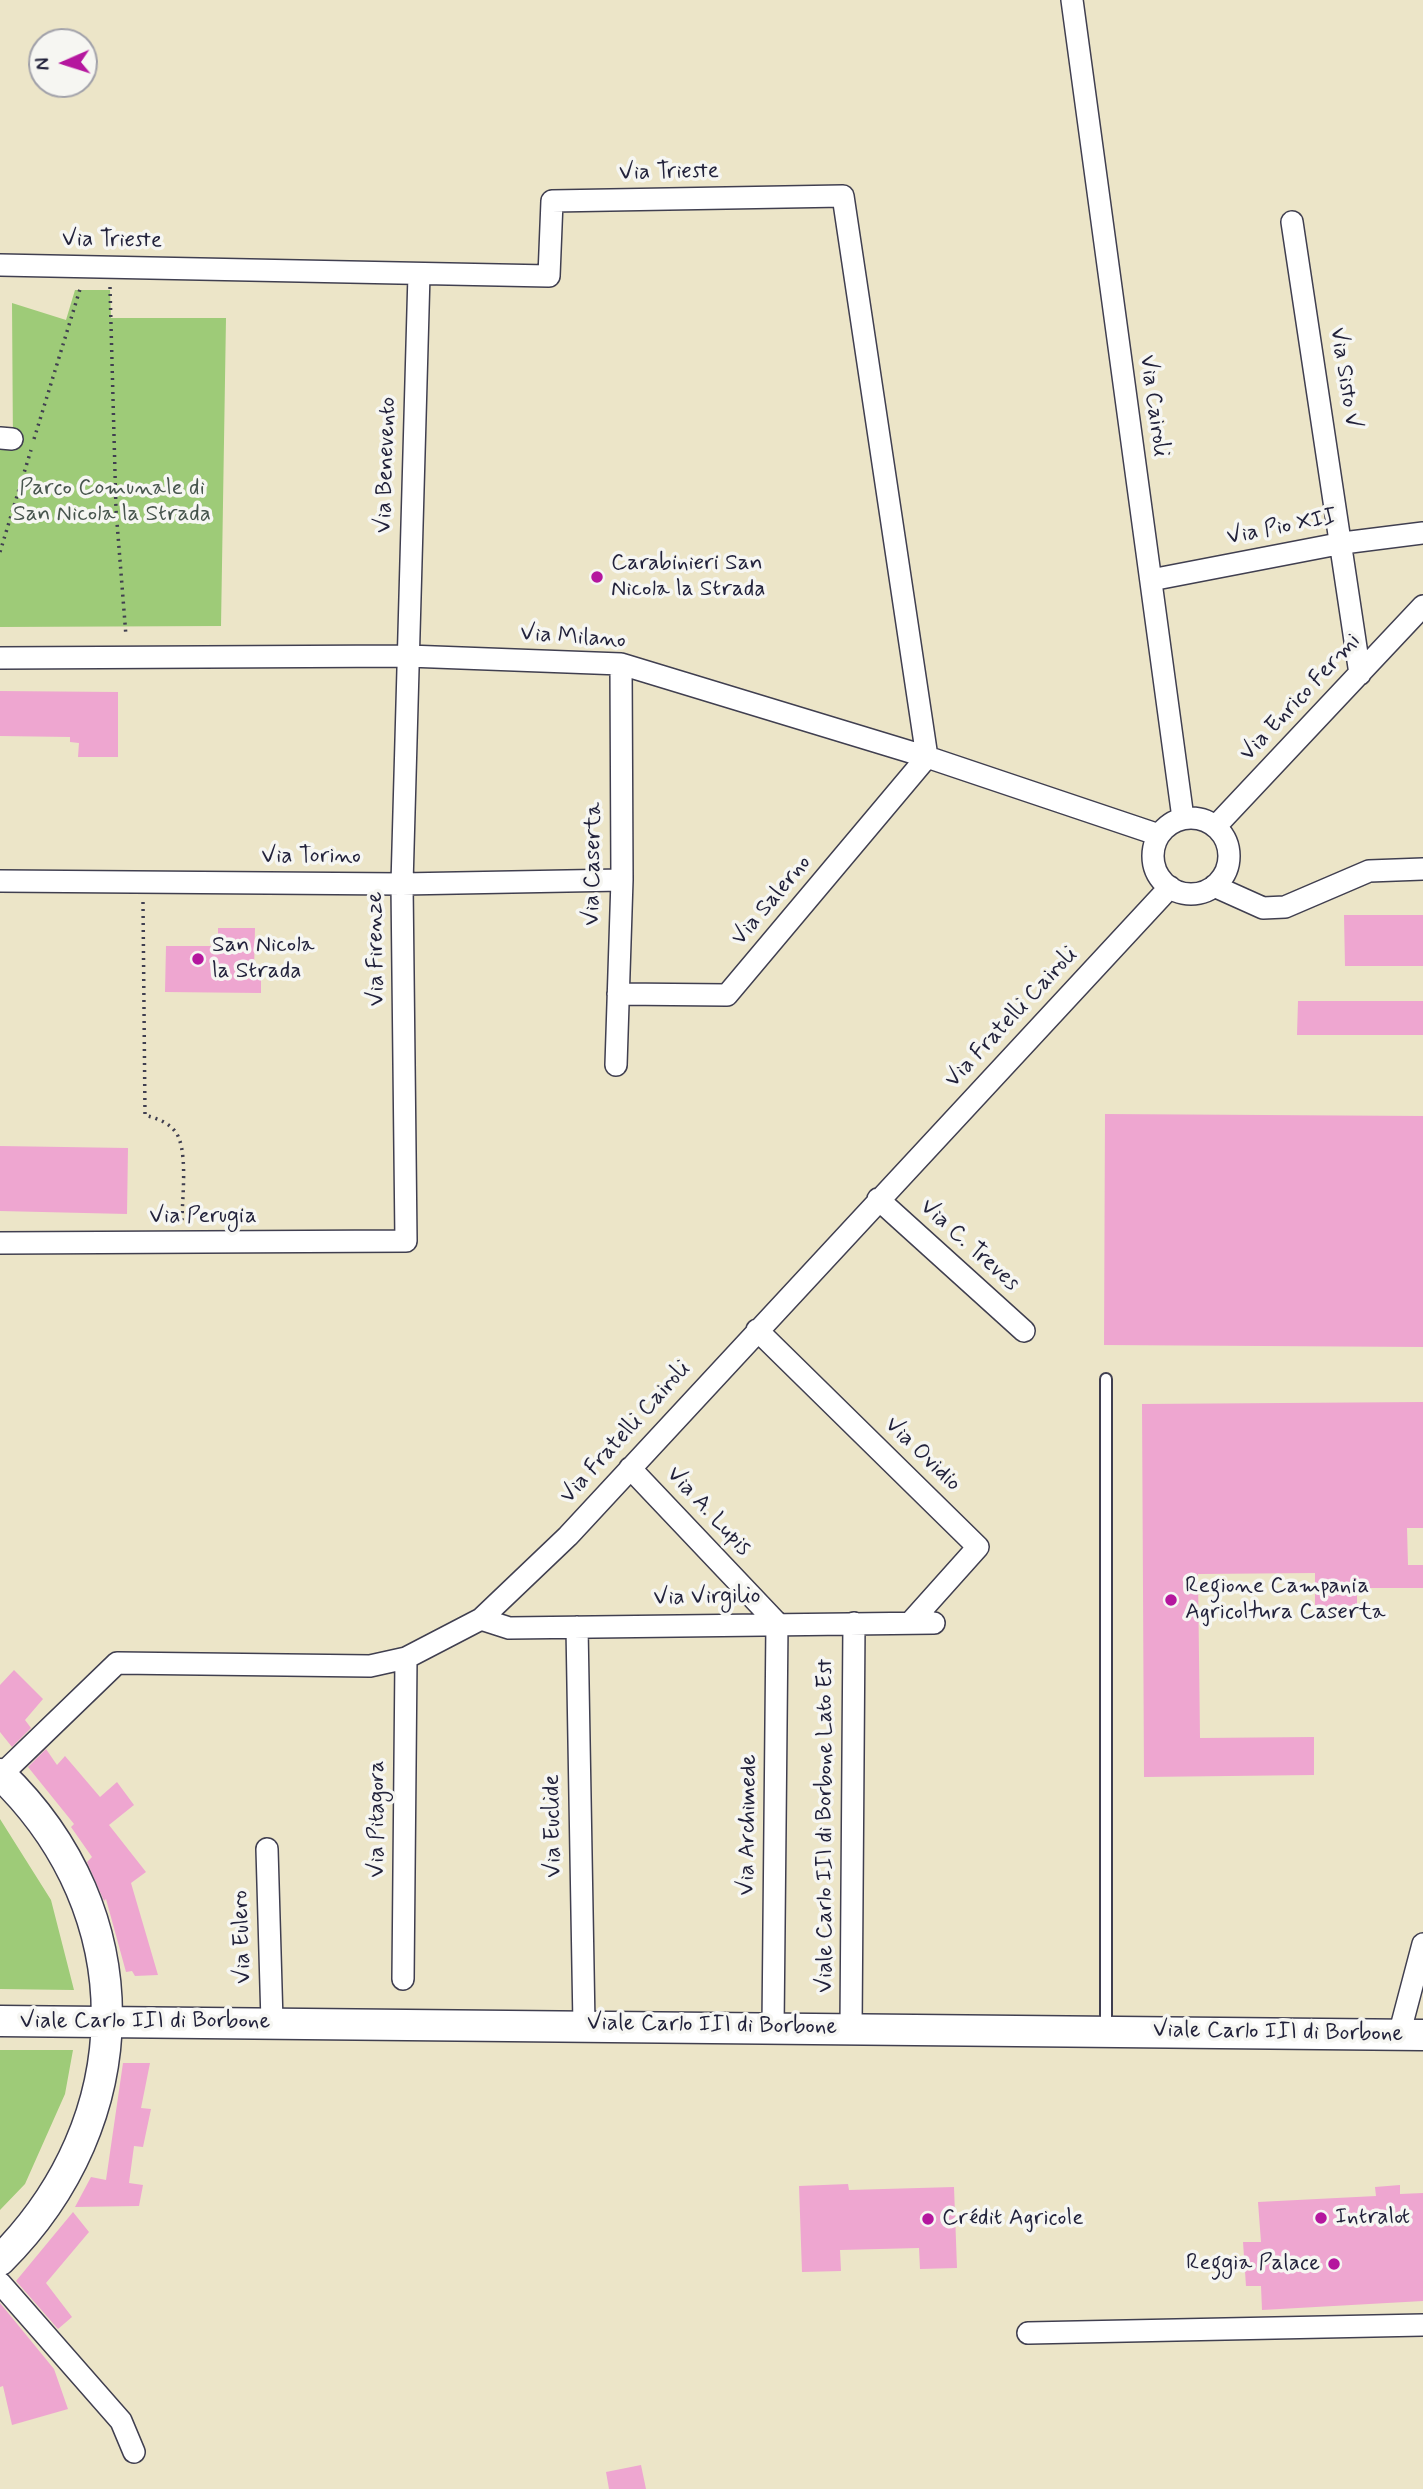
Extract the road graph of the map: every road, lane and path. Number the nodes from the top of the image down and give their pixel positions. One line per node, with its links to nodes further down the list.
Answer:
1 (1072, 0): 10 (street, Via Cairoli)
2 (1293, 222): 8 (street, Via Sisto V)
3 (0, 265): 4 (street, Via Trieste)
4 (86, 267): 5 (street, Via Trieste); 9 (path)
5 (110, 268): 6 (street, Via Trieste); 13 (path)
6 (419, 274): 12 (street, Via Benevento); 17 (street, Via Trieste)
7 (1423, 533): 8 (street, Via Pio XII)
8 (1343, 543): 10 (street, Via Pio XII); 16 (street, Via Sisto V)
9 (0, 552)
10 (1151, 580): 18 (street, Via Cairoli)
11 (1423, 606): 16 (street, Via Enrico Fermi)
12 (408, 656): 13 (street, Via Milano); 15 (street, Via Milano); 25 (street, Via Firenze)
13 (127, 657): 14 (street, Via Milano)
14 (0, 658)
15 (621, 664): 17 (street, Via Milano); 22 (street, Via Caserta)
16 (1360, 674): 19 (street, Via Enrico Fermi)
17 (927, 757): 20 (street, Via Milano); 28 (street, Via Salerno)
18 (1183, 818): 19 (street); 20 (street)
19 (1216, 826): 27 (street)
20 (1159, 835): 26 (street)
21 (1423, 869): 27 (street)
22 (622, 880): 25 (street, Via Torino); 28 (street, Via Caserta)
23 (0, 881): 24 (street, Via Torino)
24 (143, 883): 25 (street, Via Torino); 33 (path)
25 (402, 884): 31 (street, Via Firenze)
26 (1170, 887): 27 (street); 30 (street, Via Fratelli Cairoli)
27 (1214, 887)
28 (618, 994): 29 (street, Via Caserta)
29 (616, 1065)
30 (878, 1199): 34 (street, Via Fratelli Cairoli); 35 (street, Via C. Treves)
31 (406, 1241): 33 (street, Via Perugia)
32 (0, 1243): 33 (street, Via Perugia)
33 (181, 1244)
34 (757, 1330): 37 (street, Via Fratelli Cairoli); 41 (street, Via Ovidio)
35 (1024, 1331)
36 (1106, 1379): 55 (lane)
37 (630, 1468): 38 (street, Via Fratelli Cairoli); 39 (street, Via A. Lupis)
38 (481, 1619): 43 (street, Via Virgilio); 44 (street, Via Fratelli Cairoli)
39 (777, 1623): 40 (street, Via Virgilio); 43 (street, Via Virgilio); 53 (street, Via Archimede)
40 (854, 1623): 41 (street, Via Virgilio); 54 (street, Viale Carlo III di Borbone Lato Est)
41 (910, 1623): 42 (street, Via Virgilio)
42 (934, 1623)
43 (577, 1627): 52 (street, Via Euclide)
44 (406, 1658): 45 (street, Via Fratelli Cairoli); 48 (street, Via Pitagora)
45 (1, 1774): 50 (main road)
46 (267, 1850): 51 (street, Via Eulero)
47 (1423, 1944): 56 (street)
48 (403, 1979)
49 (0, 2021): 50 (main road, Viale Carlo III di Borbone)
50 (107, 2022): 51 (main road, Viale Carlo III di Borbone); 57 (main road)
51 (272, 2022): 52 (main road, Viale Carlo III di Borbone)
52 (584, 2025): 53 (main road, Viale Carlo III di Borbone)
53 (773, 2027): 54 (main road, Viale Carlo III di Borbone)
54 (851, 2028): 55 (main road, Viale Carlo III di Borbone)
55 (1106, 2031): 56 (main road, Viale Carlo III di Borbone)
56 (1411, 2035)
57 (0, 2260)
58 (0, 2283): 61 (street)
59 (1423, 2325): 60 (street)
60 (1028, 2333)
61 (134, 2452)

